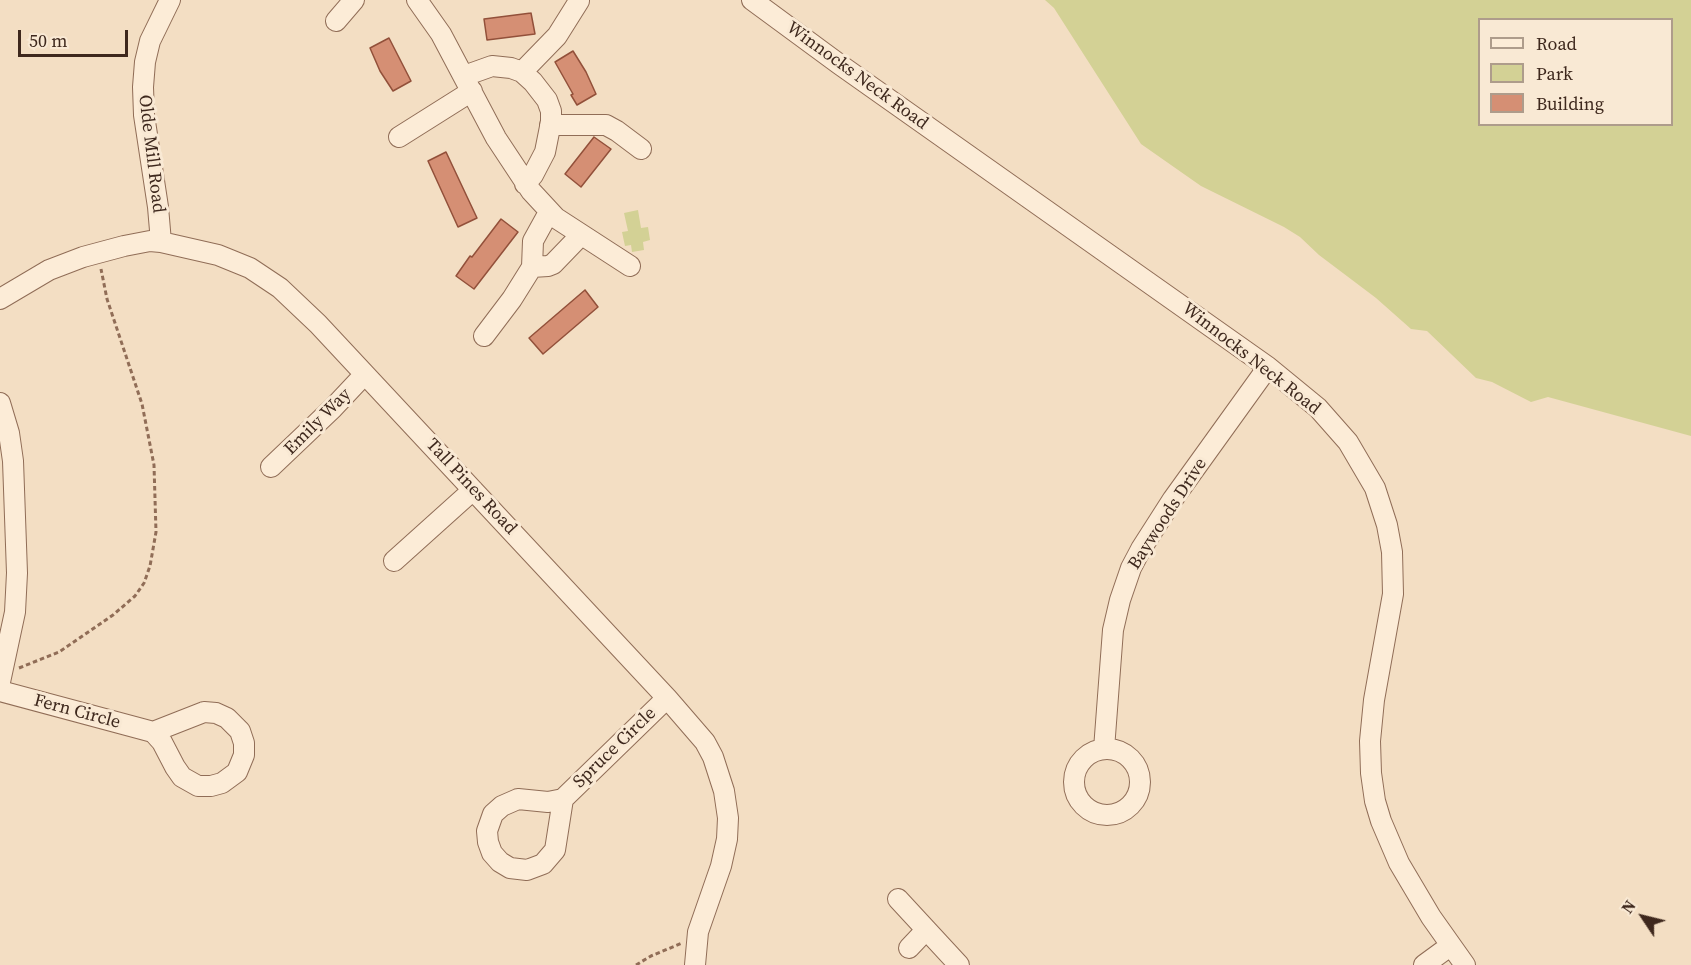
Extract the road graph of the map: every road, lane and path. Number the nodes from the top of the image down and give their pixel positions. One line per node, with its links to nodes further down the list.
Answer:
1 (170, 0): 15 (street, Olde Mill Road)
2 (354, 0): 6 (street)
3 (417, 0): 8 (street)
4 (752, 0): 21 (street, Winnocks Neck Road)
5 (579, 1): 7 (street)
6 (336, 21)
7 (522, 72): 8 (street); 9 (street)
8 (468, 84): 10 (street); 12 (street)
9 (550, 125): 11 (street); 12 (street)
10 (399, 137)
11 (641, 149)
12 (525, 184): 13 (street)
13 (549, 212): 14 (street); 18 (street)
14 (581, 236): 17 (street); 18 (street)
15 (161, 242): 16 (street, Tall Pines Road); 22 (street, Tall Pines Road)
16 (97, 253): 19 (street, Tall Pines Road); 27 (path)
17 (630, 266)
18 (532, 267): 20 (street)
19 (0, 299)
20 (484, 336)
21 (1268, 367): 30 (street, Baywoods Drive); 35 (street, Winnocks Neck Road)
22 (364, 375): 24 (street, Emily Way); 25 (street, Tall Pines Road)
23 (0, 403): 27 (street)
24 (271, 467)
25 (473, 489): 26 (street); 28 (street, Tall Pines Road)
26 (394, 561)
27 (1, 680): 29 (street, Fern Circle)
28 (667, 698): 31 (street, Spruce Circle); 34 (street, Tall Pines Road)
29 (153, 732): 29 (street)
30 (1104, 749)
31 (563, 799): 31 (street, Spruce Circle)
32 (898, 899): 33 (street)
33 (926, 930): 36 (street); 39 (street)
34 (696, 943): 37 (path); 38 (street, Tall Pines Road)
35 (1450, 946): 40 (street); 41 (street, Winnocks Neck Road)
36 (909, 948)
37 (636, 965)
38 (695, 965)
39 (959, 965)
40 (1424, 965)
41 (1465, 965)

